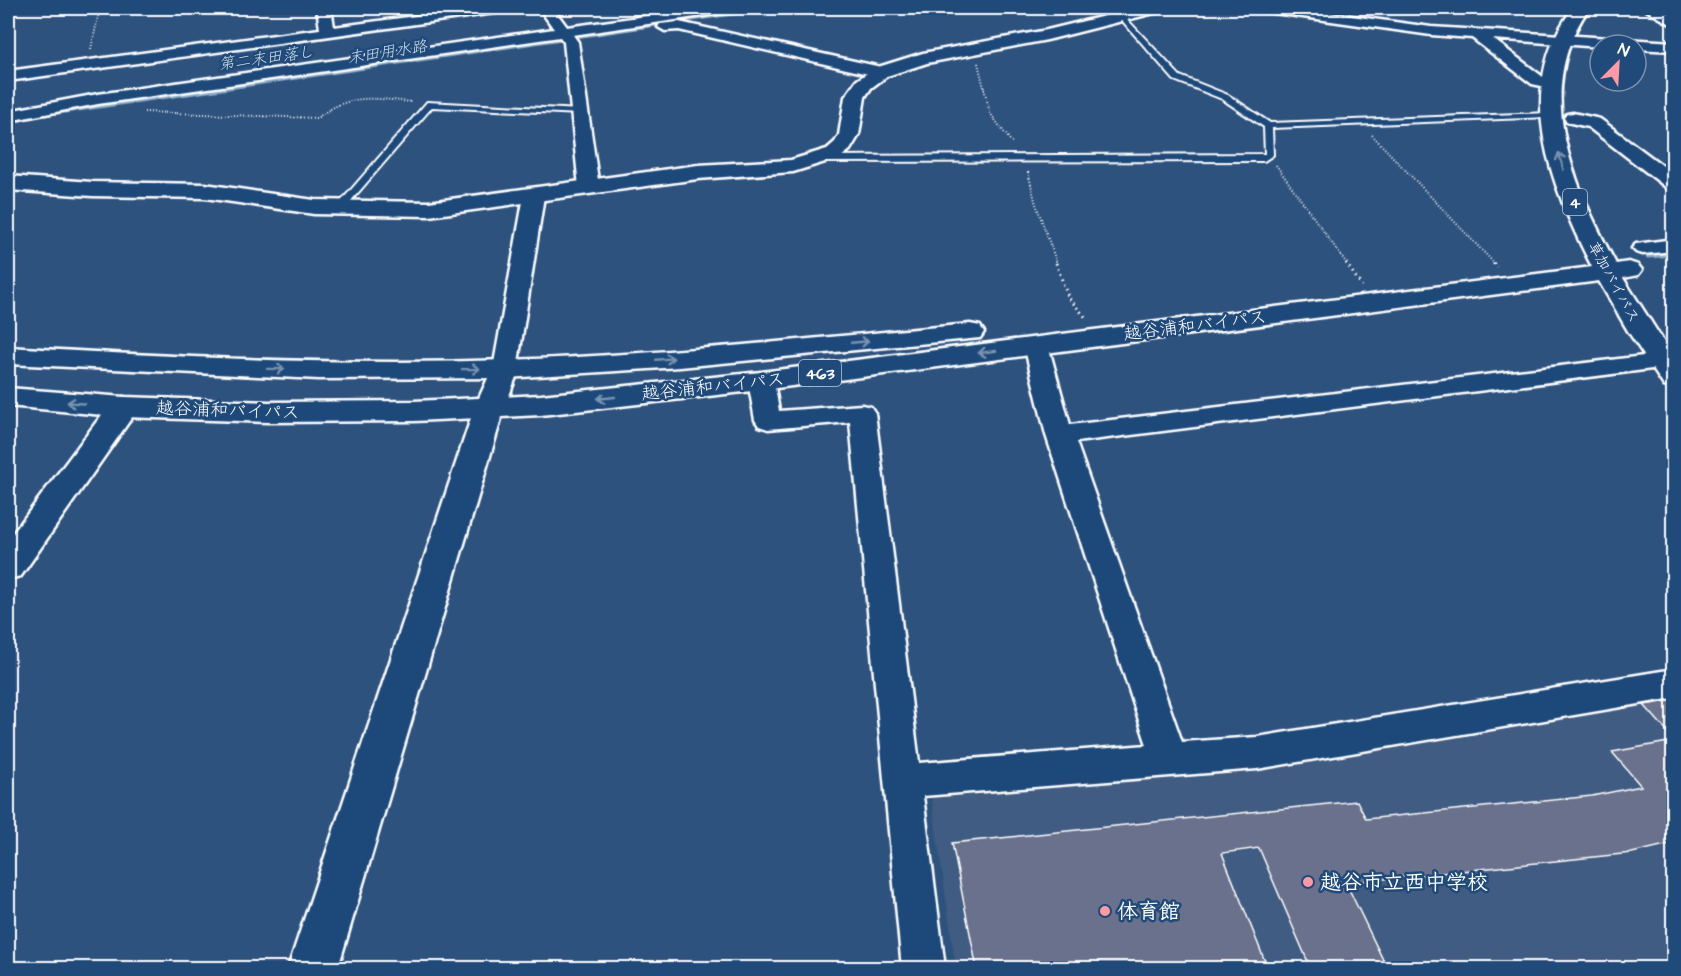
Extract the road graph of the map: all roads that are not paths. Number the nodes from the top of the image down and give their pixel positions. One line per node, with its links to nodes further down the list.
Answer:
1 (324, 8): 13 (street)
2 (502, 8): 13 (street)
3 (546, 8): 15 (street)
4 (730, 8): 15 (street)
5 (1156, 8): 10 (main road)
6 (1267, 8): 14 (street)
7 (1581, 8): 16 (main road, 草加バイパス / 4)
8 (1599, 8): 16 (main road, 草加バイパス / 4)
9 (1650, 8): 12 (street)
10 (1121, 16): 19 (main road); 26 (lane)
11 (1460, 16): 14 (street)
12 (1674, 22)
13 (328, 32): 20 (street)
14 (1470, 33): 16 (street); 21 (street)
15 (567, 36): 19 (street); 23 (street); 25 (street)
16 (1571, 40): 17 (street); 18 (main road, 草加バイパス / 4); 21 (main road, 草加バイパス / 4)
17 (1674, 47)
18 (1575, 65)
19 (881, 72): 27 (main road)
20 (8, 76)
21 (1551, 83): 24 (main road, 草加バイパス / 4)
22 (1572, 108): 29 (street); 34 (main road, 草加バイパス / 4)
23 (581, 112): 30 (street); 32 (lane)
24 (1550, 115): 26 (lane); 34 (main road, 草加バイパス / 4, one-way to 24)
25 (8, 116)
26 (1268, 126): 27 (lane)
27 (814, 159): 30 (main road)
28 (8, 183): 32 (main road)
29 (1674, 184)
30 (589, 188): 31 (main road)
31 (534, 196): 32 (main road); 40 (street)
32 (340, 208)
33 (1674, 245): 34 (street)
34 (1619, 261): 35 (main road, 草加バイパス / 4); 36 (main road, 越谷浦和バイパス / 463); 38 (main road, 草加バイパス / 4); 40 (main road, 越谷浦和バイパス / 463, one-way to 34)
35 (1652, 308)
36 (1036, 345): 39 (main road, 越谷浦和バイパス / 463, one-way to 39); 43 (street)
37 (8, 356): 40 (main road, one-way to 40)
38 (1667, 370): 43 (street)
39 (761, 381): 40 (main road, 越谷浦和バイパス / 463, one-way to 40); 47 (street)
40 (497, 390): 42 (main road, 越谷浦和バイパス / 463); 48 (main road)
41 (8, 397): 42 (main road, 越谷浦和バイパス / 463, one-way to 41)
42 (124, 407): 44 (main road)
43 (1059, 435): 46 (street)
44 (8, 566)
45 (1674, 683): 46 (street)
46 (1170, 760): 47 (street)
47 (902, 781): 49 (street)
48 (313, 969)
49 (923, 969)

